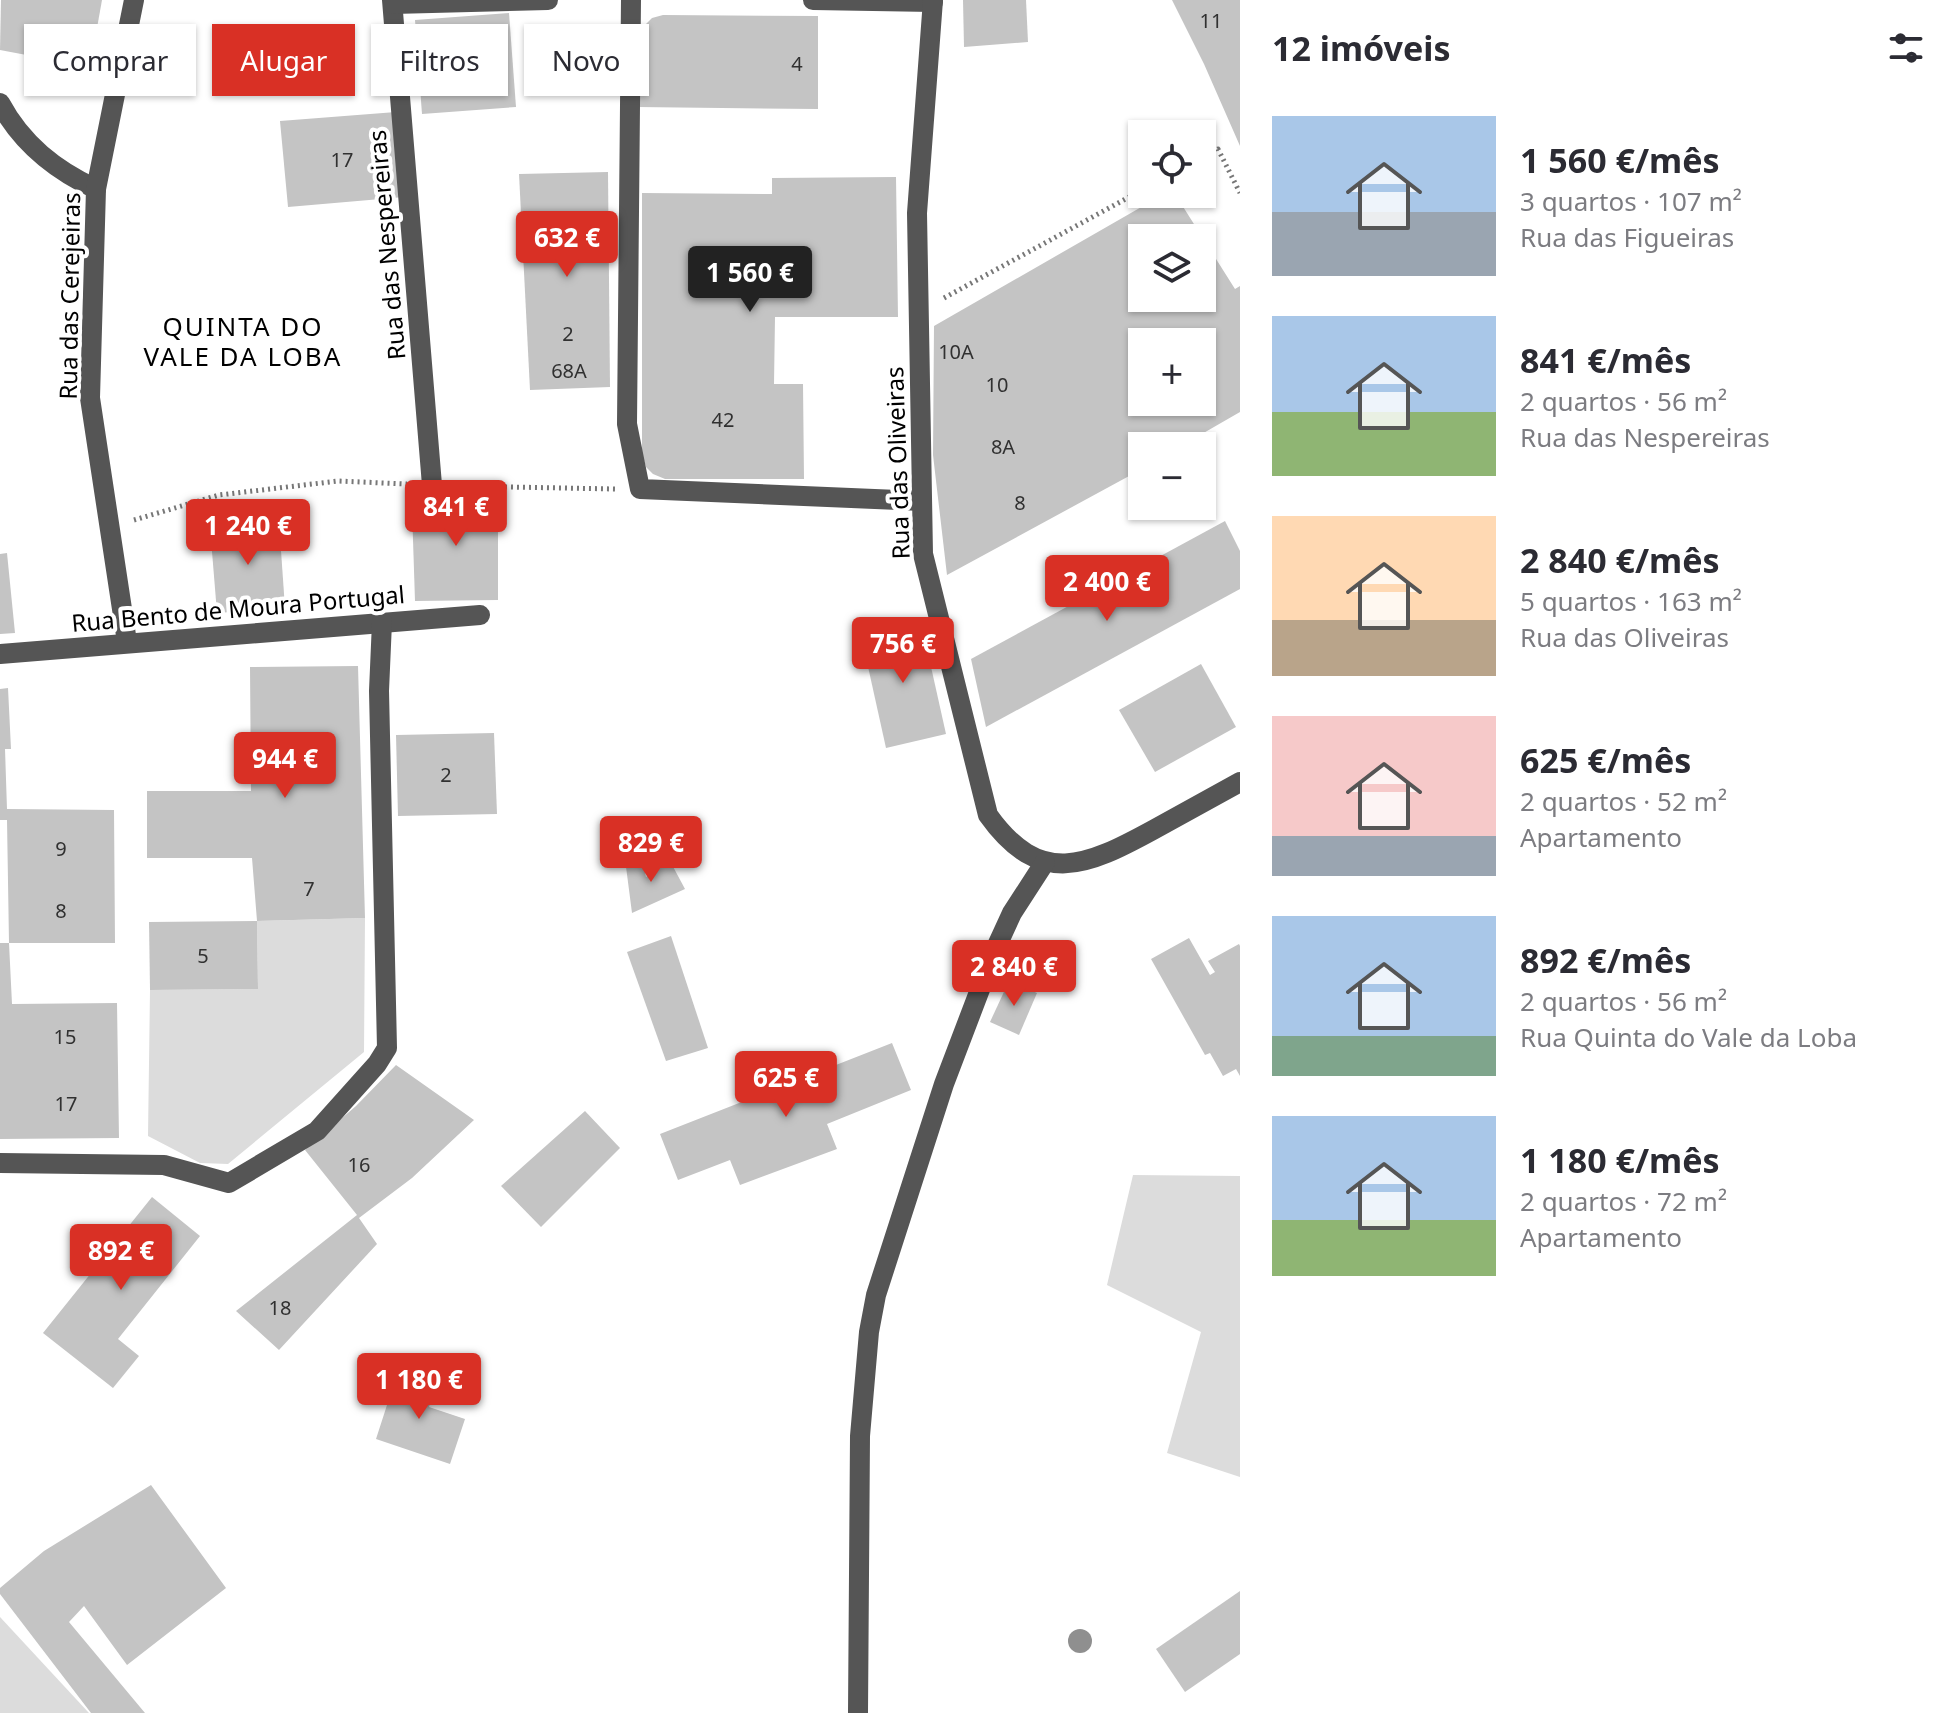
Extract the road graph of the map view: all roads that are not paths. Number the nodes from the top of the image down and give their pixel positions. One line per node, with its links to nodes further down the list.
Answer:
1 (134, 0): 8 (street, Rua das Cerejeiras)
2 (548, 0): 6 (street)
3 (631, 0): 10 (street)
4 (813, 0): 5 (street)
5 (933, 1): 10 (street, Rua das Oliveiras)
6 (392, 2): 9 (street, Rua das Nespereiras)
7 (0, 103): 8 (street)
8 (96, 189): 13 (street, Rua das Cerejeiras)
9 (432, 485)
10 (922, 501): 16 (street, Rua das Oliveiras)
11 (480, 615): 12 (street, Rua Bento de Moura Portugal)
12 (382, 622): 13 (street, Rua Bento de Moura Portugal); 17 (street)
13 (127, 642): 14 (street, Rua Bento de Moura Portugal)
14 (0, 654)
15 (1240, 782): 16 (street, Rua das Oliveiras)
16 (1045, 862): 18 (street)
17 (0, 1163)
18 (858, 1713)

